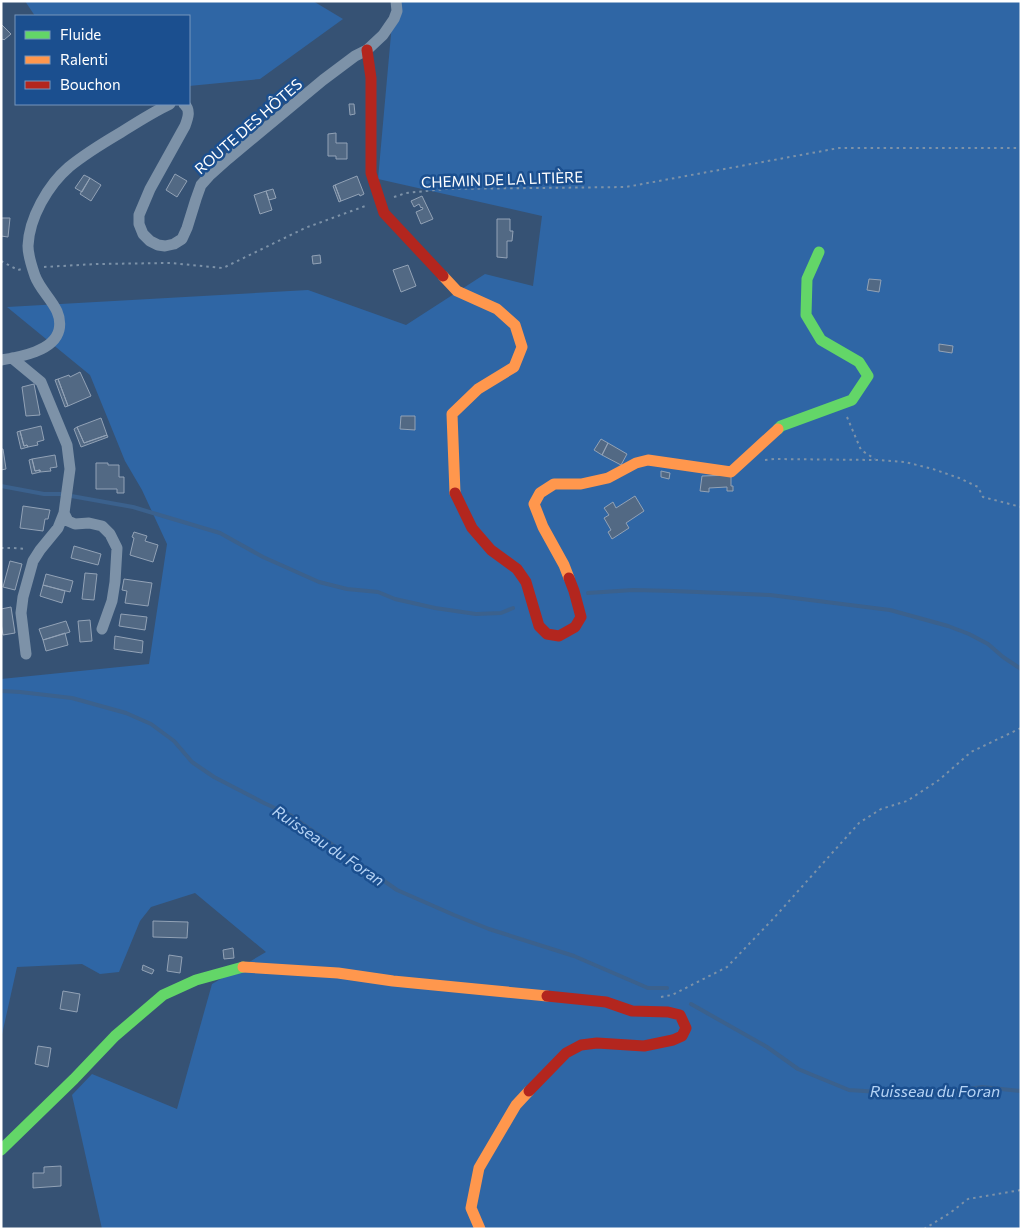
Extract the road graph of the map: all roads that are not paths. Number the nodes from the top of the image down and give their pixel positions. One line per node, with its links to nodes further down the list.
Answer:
1 (396, 1): 2 (street, ROUTE DES HÔTES)
2 (368, 50): 4 (street, ROUTE DES HÔTES); 5 (street)
3 (168, 105): 6 (street)
4 (186, 105)
5 (819, 252)
6 (6, 359): 7 (street)
7 (65, 508): 8 (street); 9 (street)
8 (102, 629)
9 (26, 654)
10 (1, 1150): 11 (street)
11 (480, 1229)

